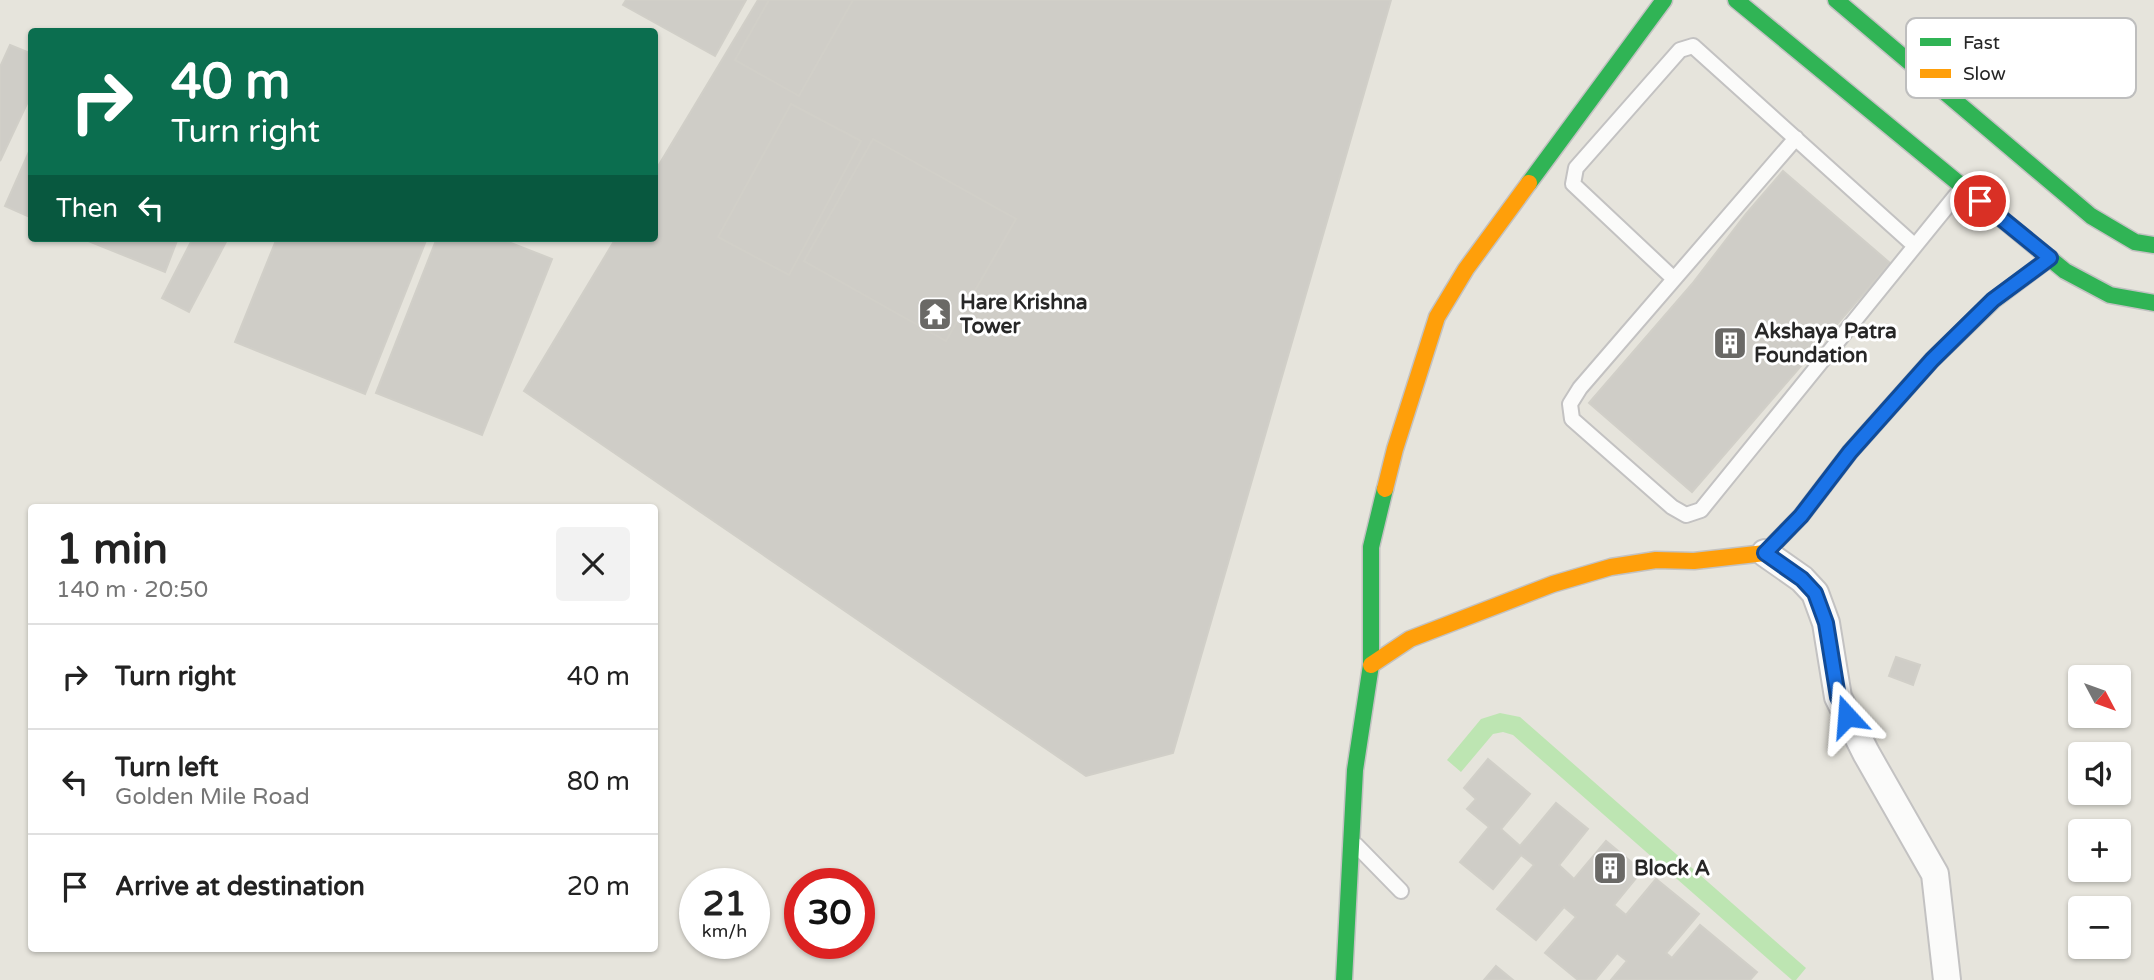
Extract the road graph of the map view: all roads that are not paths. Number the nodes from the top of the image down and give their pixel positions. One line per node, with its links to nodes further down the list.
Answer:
1 (1664, 0): 14 (street)
2 (1735, 0): 7 (street)
3 (1836, 0): 4 (street)
4 (1906, 59)
5 (1952, 98): 8 (street)
6 (1796, 138): 9 (lane); 11 (lane); 11 (lane)
7 (1963, 187): 9 (lane); 10 (street)
8 (2154, 245)
9 (1915, 246): 11 (lane)
10 (2050, 258): 12 (street); 13 (street)
11 (1674, 279)
12 (2154, 303)
13 (1765, 553): 14 (street); 18 (street)
14 (1371, 665): 15 (street)
15 (1353, 842): 16 (lane); 17 (street)
16 (1401, 891)
17 (1344, 980)
18 (1947, 980)

